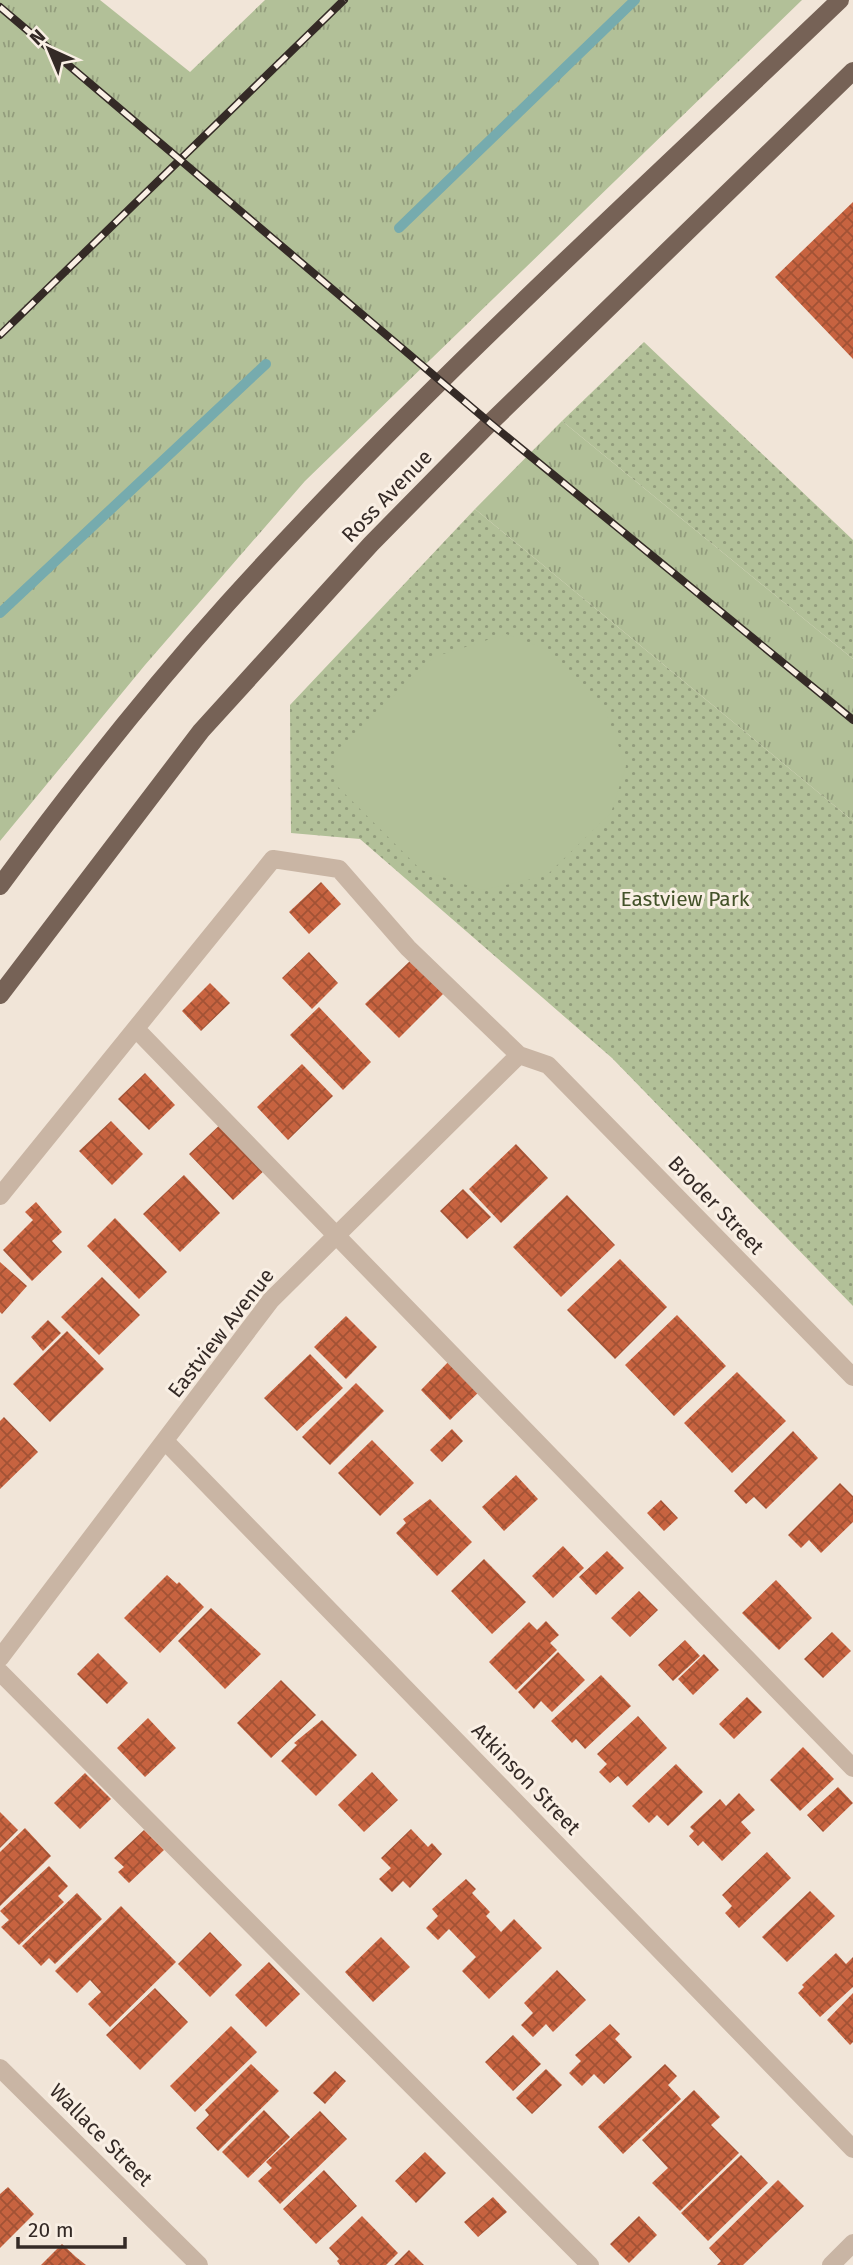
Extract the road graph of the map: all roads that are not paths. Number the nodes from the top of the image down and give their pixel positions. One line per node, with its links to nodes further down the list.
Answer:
1 (840, 0): 3 (main road, Ross Avenue)
2 (853, 71): 4 (main road, Ross Avenue)
3 (0, 886)
4 (0, 995)
5 (136, 1029): 6 (street); 7 (street); 8 (street)
6 (519, 1055): 8 (street, Eastview Avenue); 9 (street, Broder Street)
7 (0, 1196)
8 (336, 1235): 10 (street, Eastview Avenue); 13 (street)
9 (853, 1377)
10 (166, 1442): 11 (street, Eastview Avenue); 15 (street, Atkinson Street)
11 (0, 1658)
12 (0, 1672): 18 (street)
13 (853, 1768)
14 (0, 2068): 17 (street, Wallace Street)
15 (853, 2149)
16 (853, 2243): 19 (street)
17 (199, 2265)
18 (590, 2265)
19 (831, 2265)

